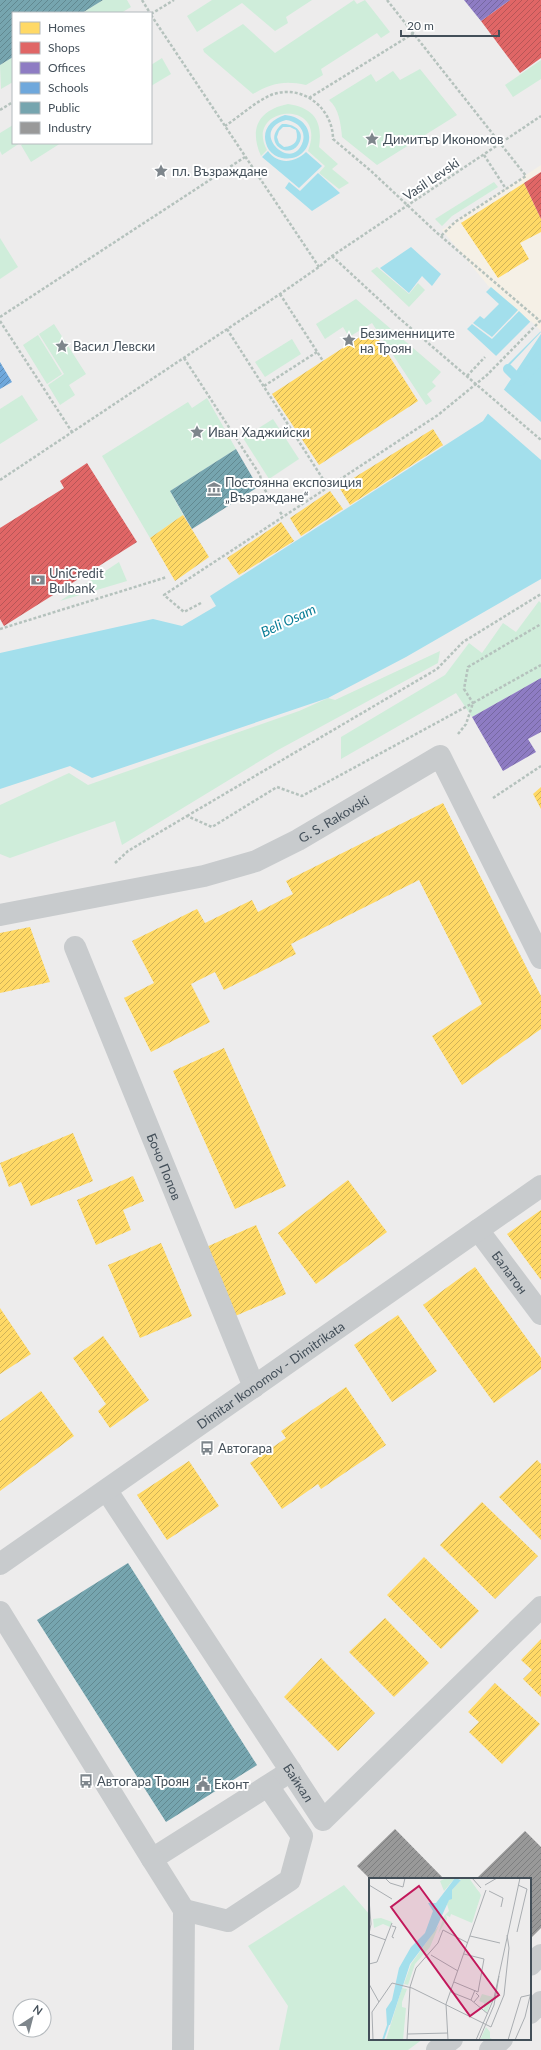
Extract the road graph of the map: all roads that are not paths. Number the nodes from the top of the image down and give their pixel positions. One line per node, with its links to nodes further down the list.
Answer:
1 (0, 916): 3 (street, G. S. Rakovski)
2 (76, 947): 7 (street, Бочо Попов)
3 (541, 958)
4 (541, 1186): 5 (street, Dimitar Ikonomov - Dimitrikata)
5 (478, 1230): 6 (street, Балатон); 7 (street, Dimitar Ikonomov - Dimitrikata)
6 (541, 1314)
7 (254, 1387): 8 (street, Dimitar Ikonomov - Dimitrikata)
8 (107, 1491): 9 (street, Dimitar Ikonomov - Dimitrikata); 12 (street, Байкал)
9 (0, 1564)
10 (541, 1607): 12 (street, Байкал)
11 (0, 1612): 14 (street)
12 (291, 1771): 13 (street)
13 (268, 1786): 14 (street); 15 (street)
14 (152, 1859): 15 (street)
15 (184, 1910): 22 (street)
16 (541, 1955): 17 (street)
17 (531, 1964)
18 (541, 2002): 19 (street)
19 (531, 2012)
20 (451, 2040): 23 (street)
21 (501, 2040): 24 (street)
22 (183, 2050)
23 (437, 2050)
24 (490, 2050)

